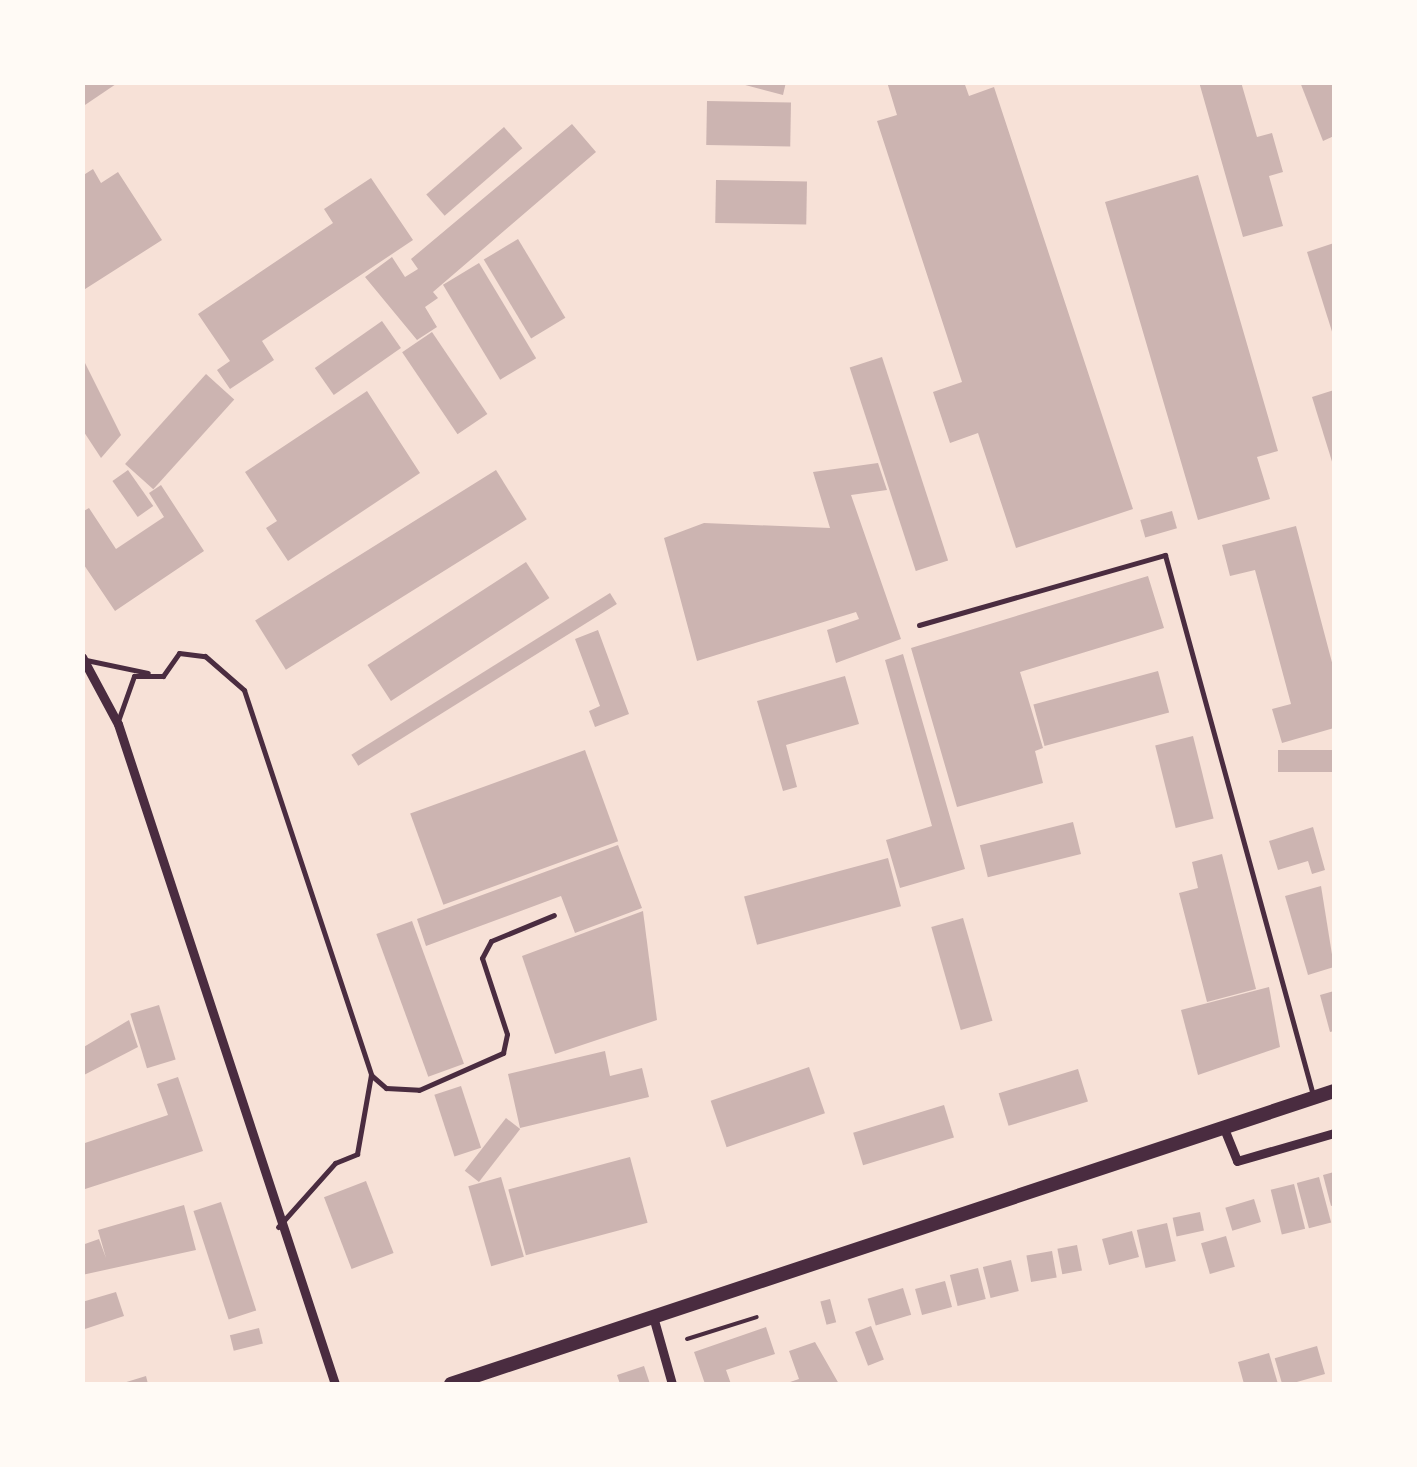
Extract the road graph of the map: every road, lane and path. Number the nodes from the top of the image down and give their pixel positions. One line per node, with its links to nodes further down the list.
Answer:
1 (918, 625): 8 (lane)
2 (83, 658): 3 (lane); 4 (street)
3 (163, 676): 4 (lane); 6 (lane)
4 (118, 724): 11 (street)
5 (554, 915): 6 (lane)
6 (371, 1075): 11 (lane)
7 (1334, 1091): 8 (main road)
8 (1314, 1098): 9 (main road)
9 (1225, 1131): 10 (street); 13 (main road)
10 (1334, 1133)
11 (278, 1228): 15 (street)
12 (757, 1317): 14 (path)
13 (654, 1320): 16 (main road); 17 (street)
14 (688, 1338)
15 (335, 1384)
16 (450, 1384)
17 (672, 1384)

